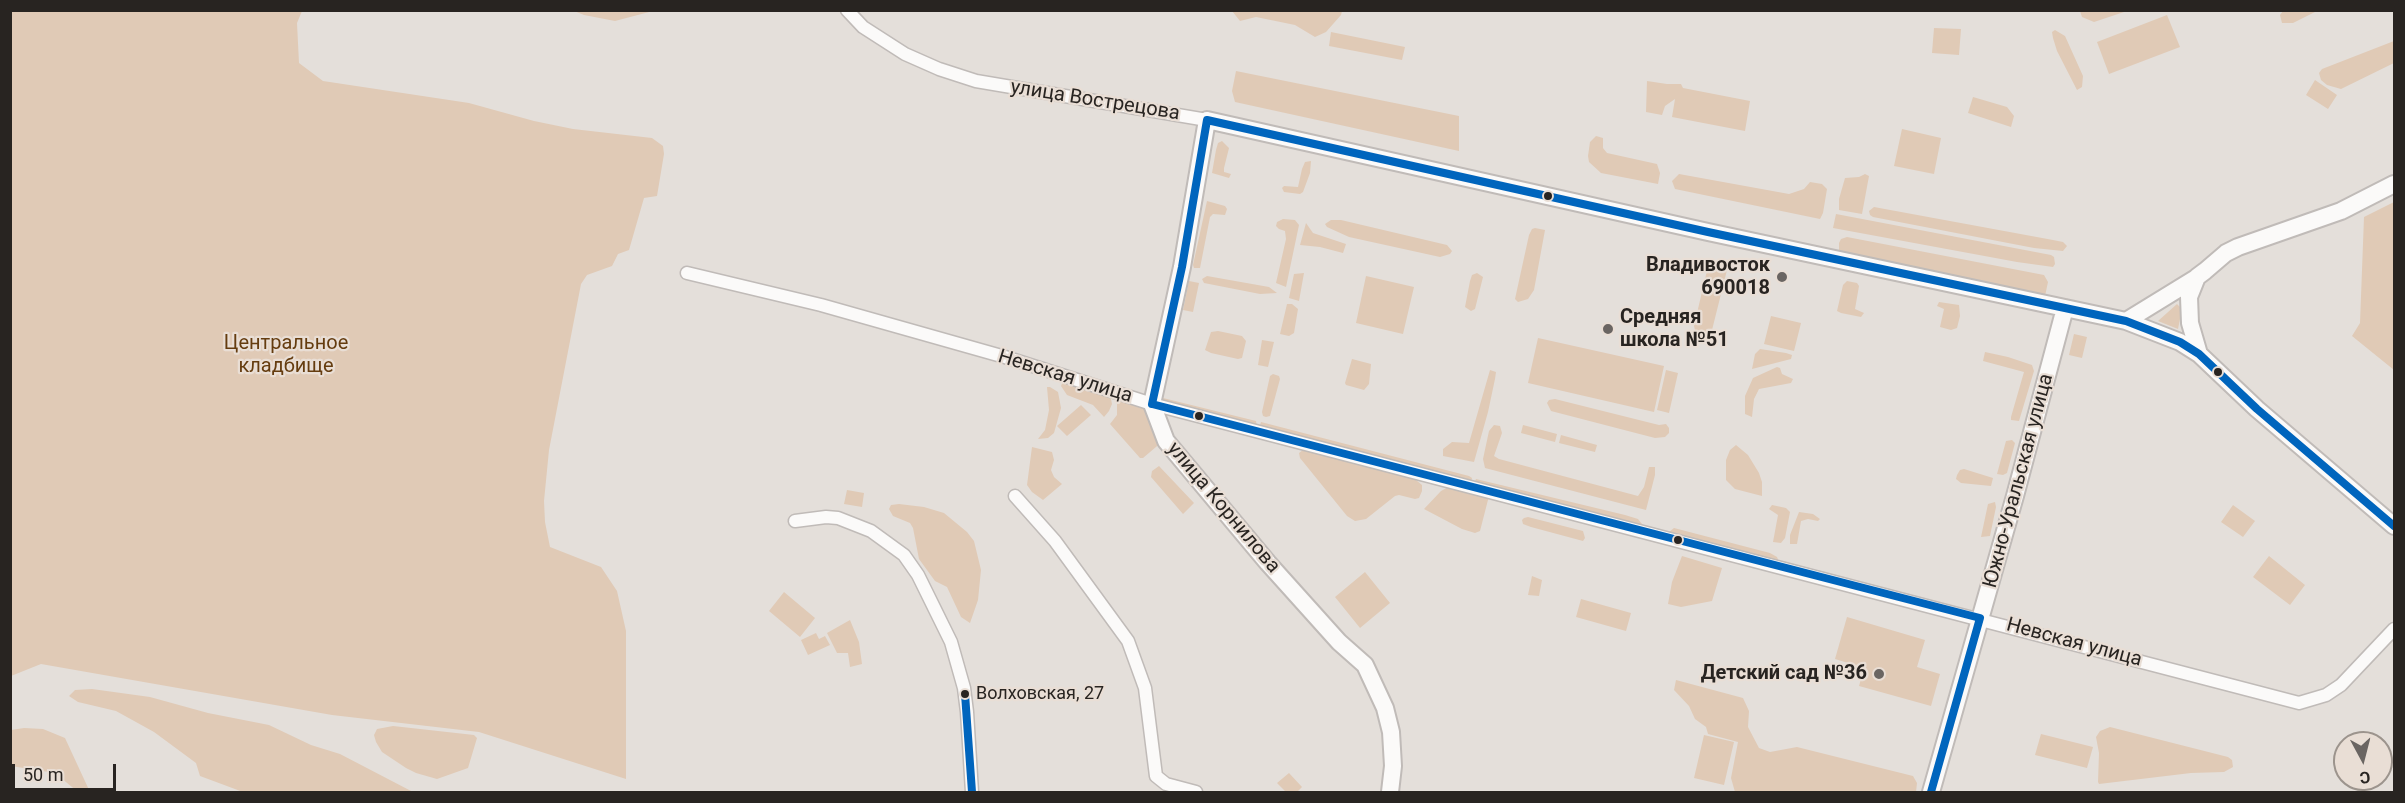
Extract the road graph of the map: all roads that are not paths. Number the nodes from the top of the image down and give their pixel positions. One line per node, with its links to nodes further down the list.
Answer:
1 (847, 10): 2 (street, улица Вострецова)
2 (1207, 120): 6 (street, улица Вострецова); 9 (street)
3 (2394, 184): 5 (street)
4 (687, 273): 9 (street, Невская улица)
5 (2197, 278): 7 (street); 8 (street)
6 (2065, 308): 7 (street, улица Вострецова); 13 (street, Южно-Уральская улица)
7 (2126, 321): 8 (street, улица Вострецова)
8 (2199, 354): 12 (street, улица Вострецова)
9 (1152, 404): 13 (street, Невская улица); 17 (street, улица Корнилова)
10 (1015, 496): 16 (street)
11 (795, 521): 15 (street)
12 (2394, 525)
13 (1980, 618): 14 (street, Невская улица); 18 (street, Южно-Уральская улица)
14 (2394, 629)
15 (972, 792)
16 (1196, 792)
17 (1390, 792)
18 (1931, 792)

